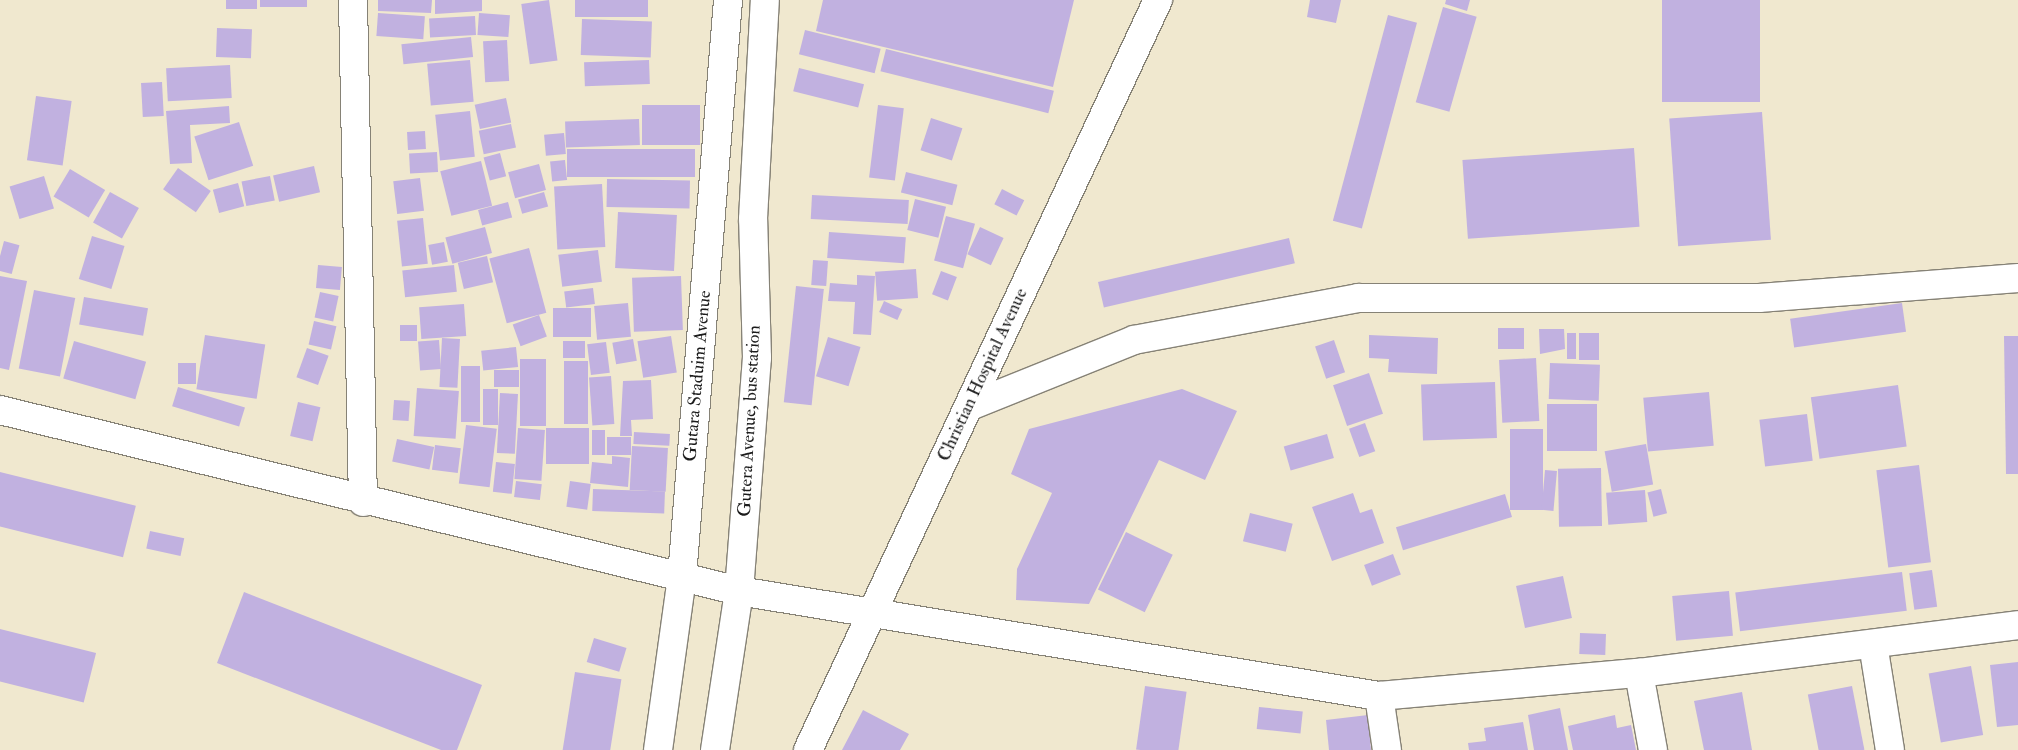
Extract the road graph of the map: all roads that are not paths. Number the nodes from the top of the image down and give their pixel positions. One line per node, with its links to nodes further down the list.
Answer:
1 (353, 0): 8 (street)
2 (728, 0): 9 (street, Gutara Staduim Avenue)
3 (765, 0): 10 (street, Gutera Avenue, bus station)
4 (1158, 0): 6 (street, Christian Hospital Avenue)
5 (2018, 278): 6 (street)
6 (970, 406): 11 (street, Christian Hospital Avenue)
7 (0, 410): 8 (street)
8 (363, 502): 9 (street)
9 (682, 577): 10 (street); 16 (street, Gutara Staduim Avenue)
10 (739, 591): 11 (street); 17 (street, Gutera Avenue, bus station)
11 (870, 616): 15 (street); 18 (street, Christian Hospital Avenue)
12 (2018, 625): 13 (street)
13 (1873, 644): 14 (street); 21 (street)
14 (1639, 674): 15 (street); 20 (street)
15 (1379, 696): 19 (street)
16 (658, 750)
17 (715, 750)
18 (808, 750)
19 (1387, 750)
20 (1653, 750)
21 (1890, 750)

